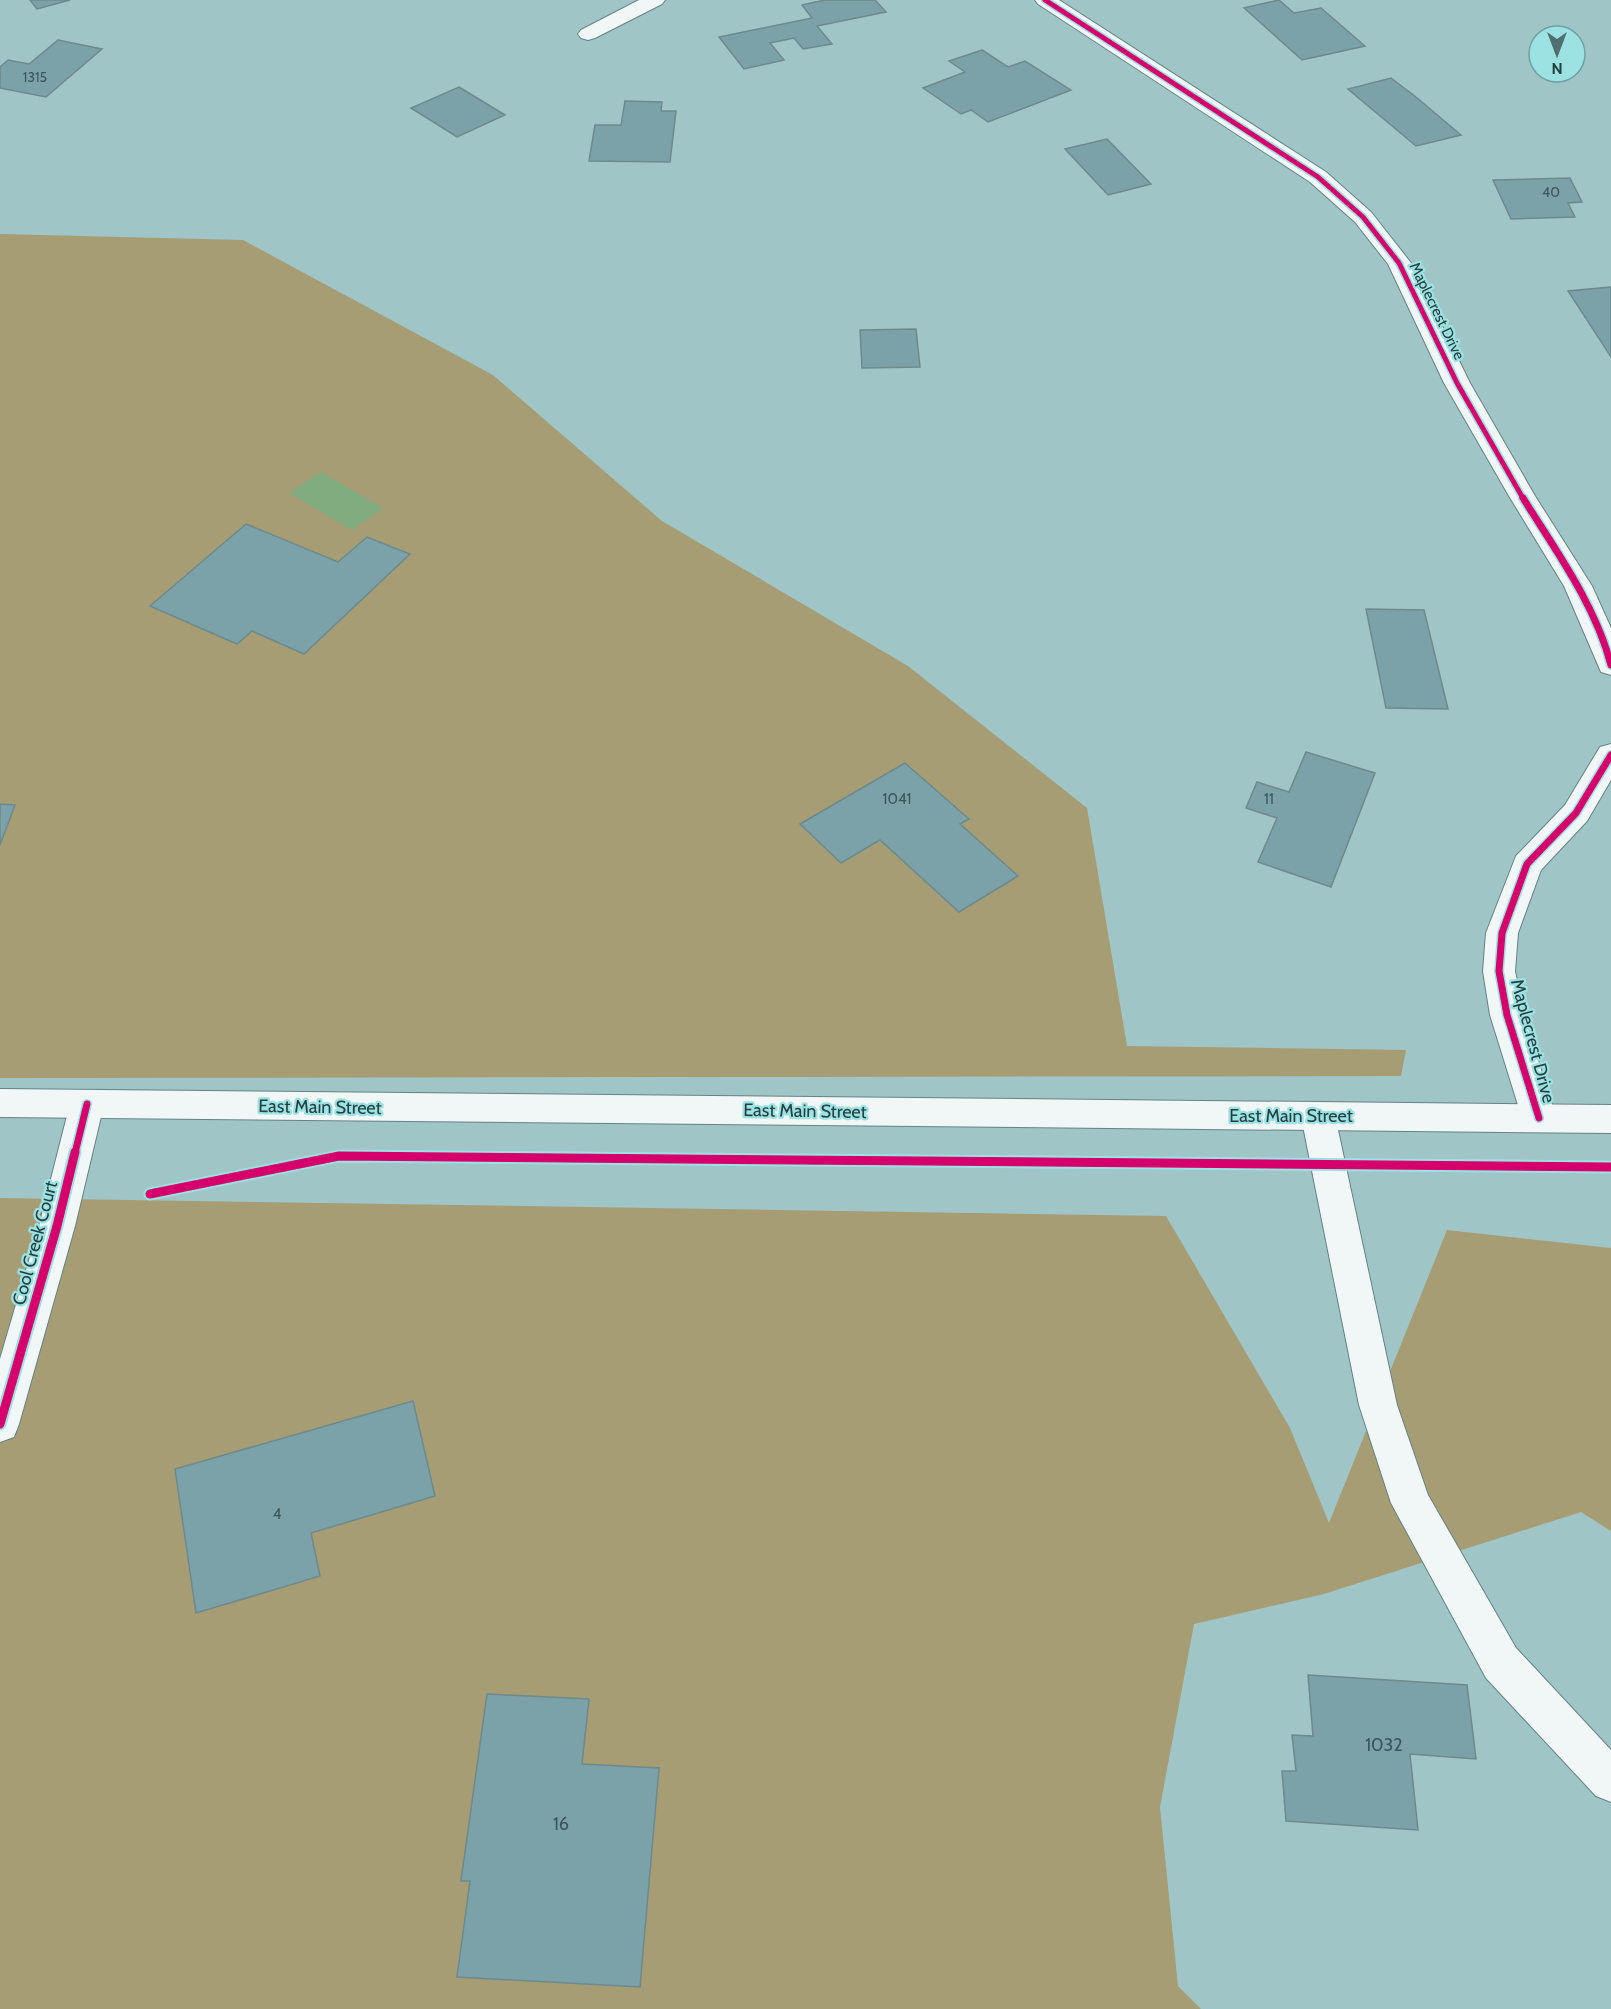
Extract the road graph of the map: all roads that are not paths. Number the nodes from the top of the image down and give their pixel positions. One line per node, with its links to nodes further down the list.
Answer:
1 (655, 0): 3 (street)
2 (1045, 0): 4 (street, Maplecrest Drive)
3 (588, 34)
4 (1611, 665)
5 (1611, 754): 9 (street, Maplecrest Drive)
6 (0, 1103): 7 (street, East Main Street)
7 (87, 1104): 8 (street, East Main Street); 11 (street, Cool Creek Court)
8 (1318, 1116): 9 (street, East Main Street); 12 (street)
9 (1539, 1118): 10 (street, East Main Street)
10 (1611, 1119)
11 (0, 1424)
12 (1606, 1773)

